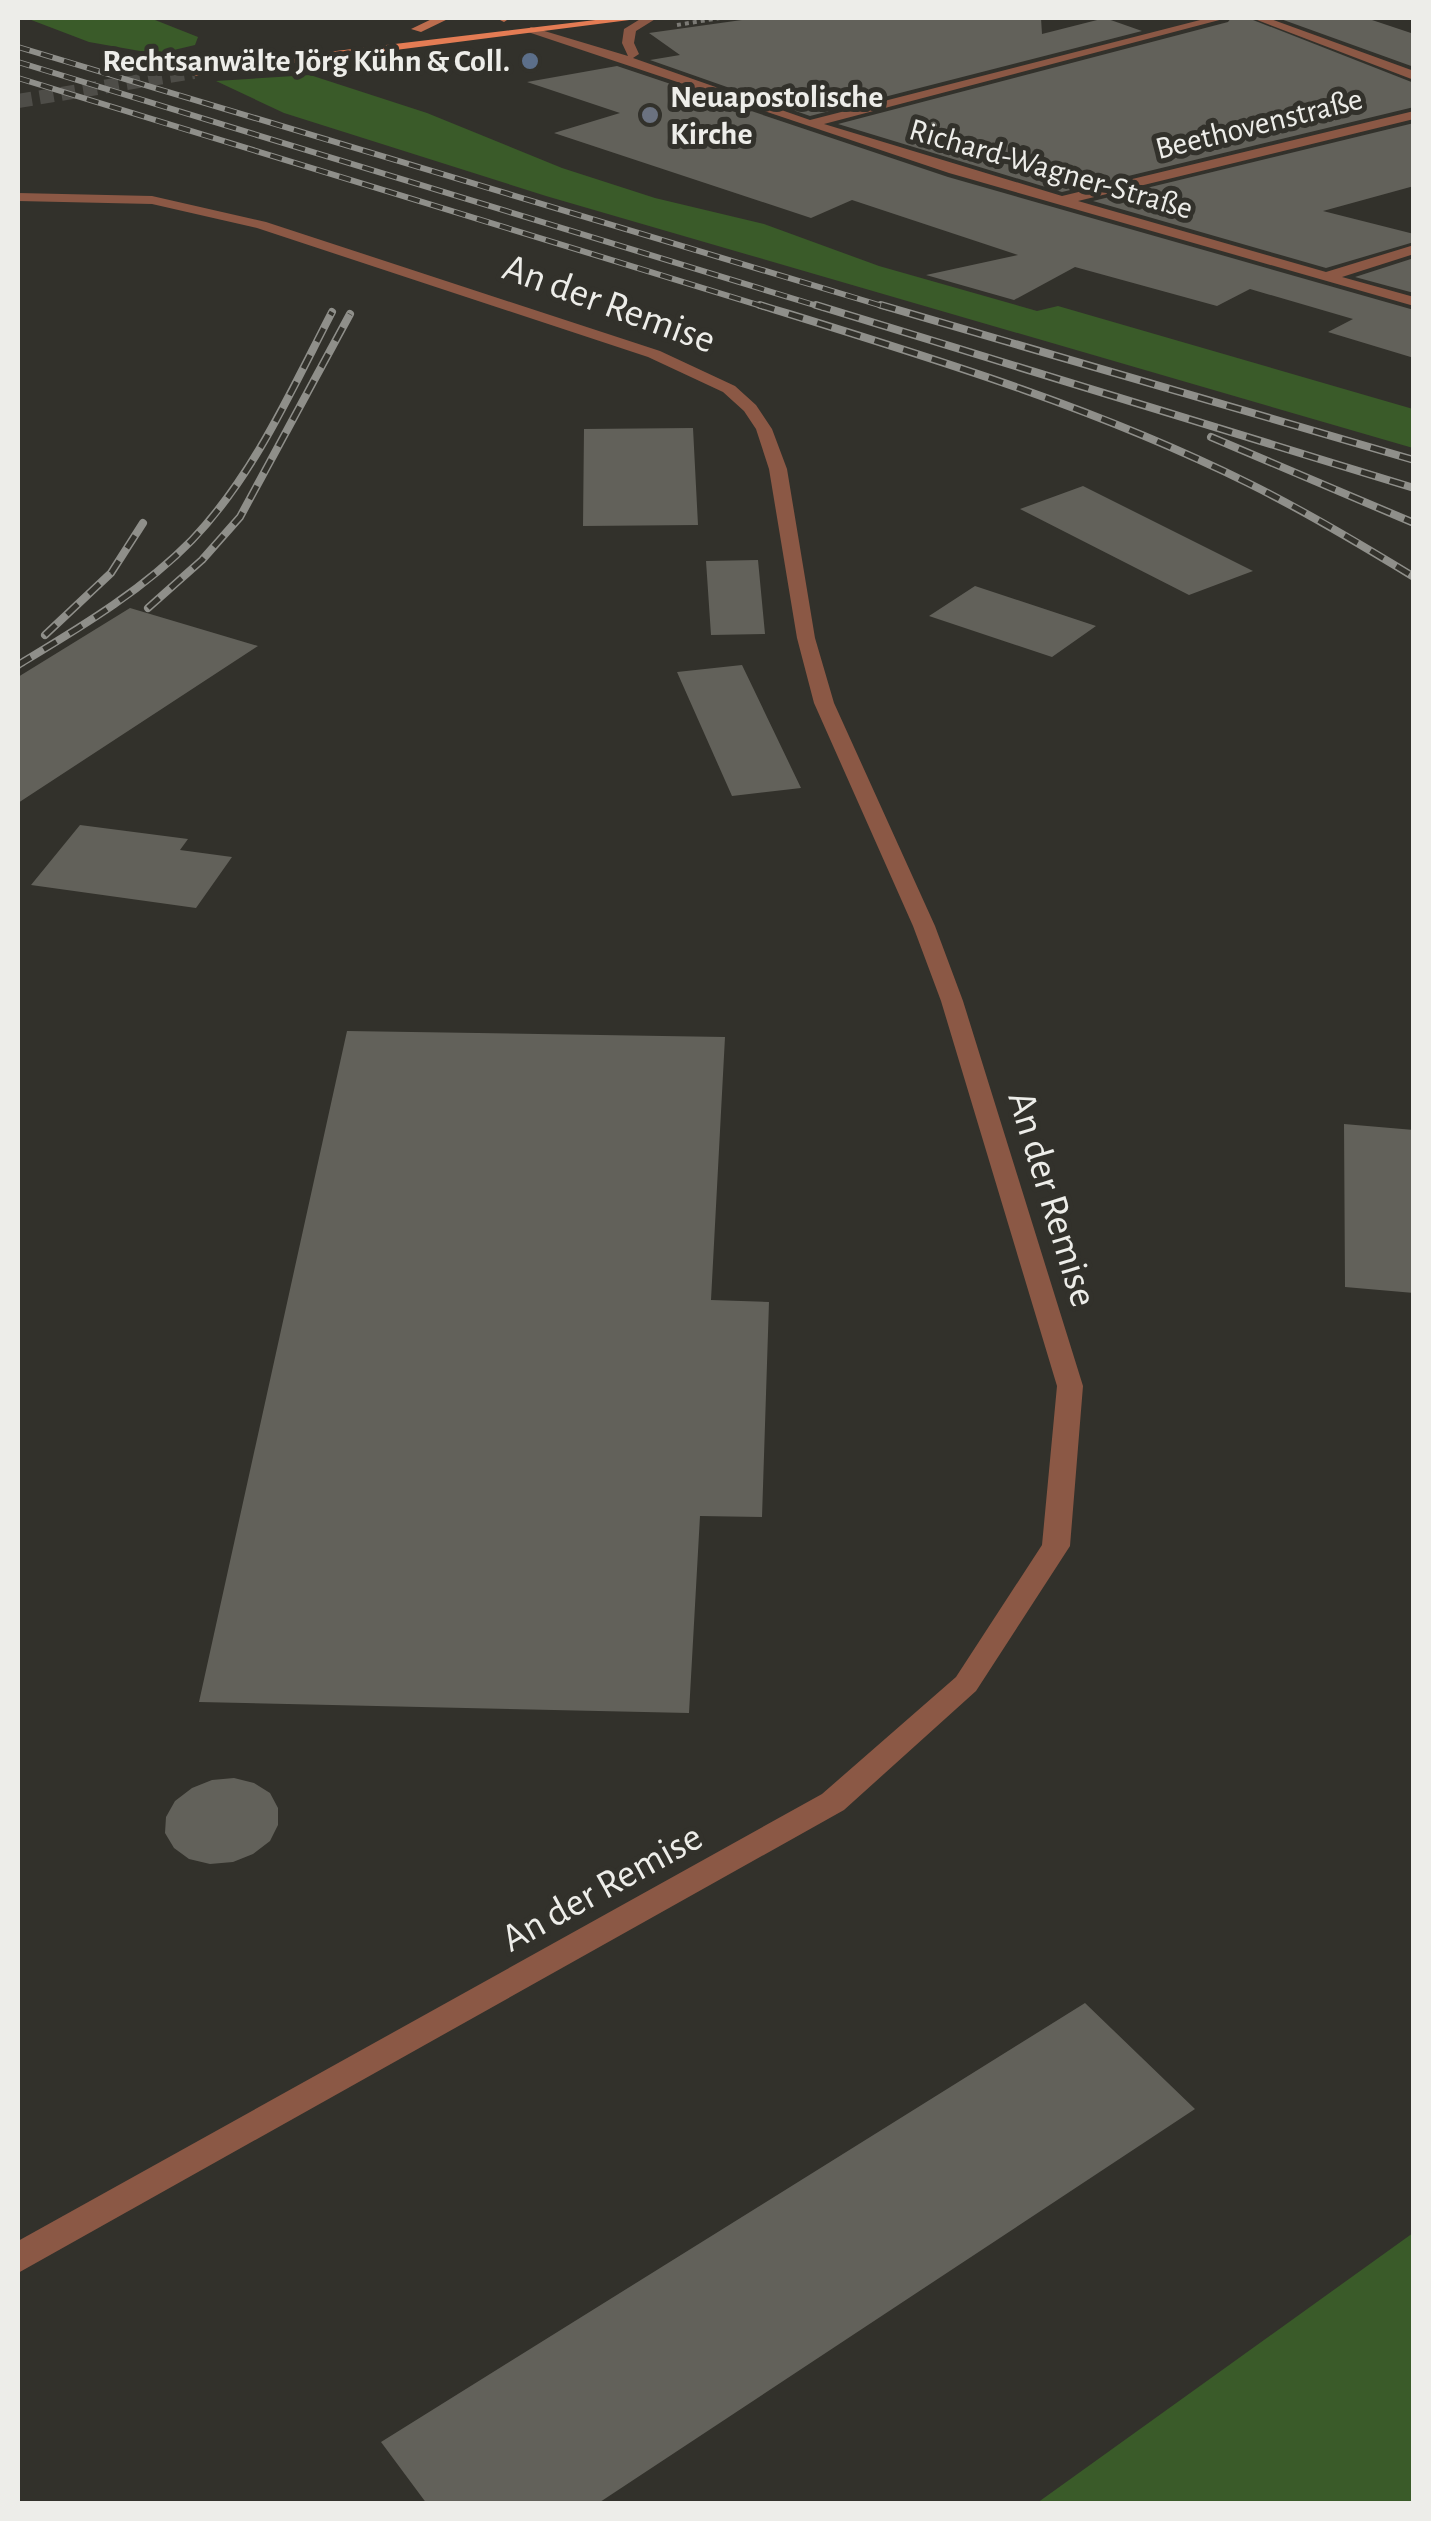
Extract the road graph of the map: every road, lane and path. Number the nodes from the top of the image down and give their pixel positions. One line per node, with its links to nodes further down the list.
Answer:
1 (512, 18): 7 (main road)
2 (558, 18): 9 (main road)
3 (639, 18): 9 (main road)
4 (651, 18): 13 (street)
5 (1220, 18): 19 (street)
6 (1258, 18): 17 (street)
7 (498, 19): 11 (main road)
8 (450, 21): 10 (main road)
9 (574, 26): 11 (main road); 13 (street, Richard-Wagner-Straße)
10 (401, 30)
11 (532, 31): 15 (main road); 16 (street, Richard-Wagner-Straße)
12 (336, 39): 14 (main road)
13 (634, 54): 16 (street, Richard-Wagner-Straße)
14 (173, 62)
15 (194, 72)
16 (676, 75): 19 (street, Richard-Wagner-Straße)
17 (1414, 76)
18 (1414, 114): 21 (street, Beethovenstraße)
19 (809, 124): 21 (street, Richard-Wagner-Straße)
20 (18, 197): 25 (street, An der Remise)
21 (1060, 201): 23 (street, Richard-Wagner-Straße)
22 (1414, 249): 23 (street)
23 (1325, 277): 24 (street, Richard-Wagner-Straße)
24 (1414, 302)
25 (18, 2258)

